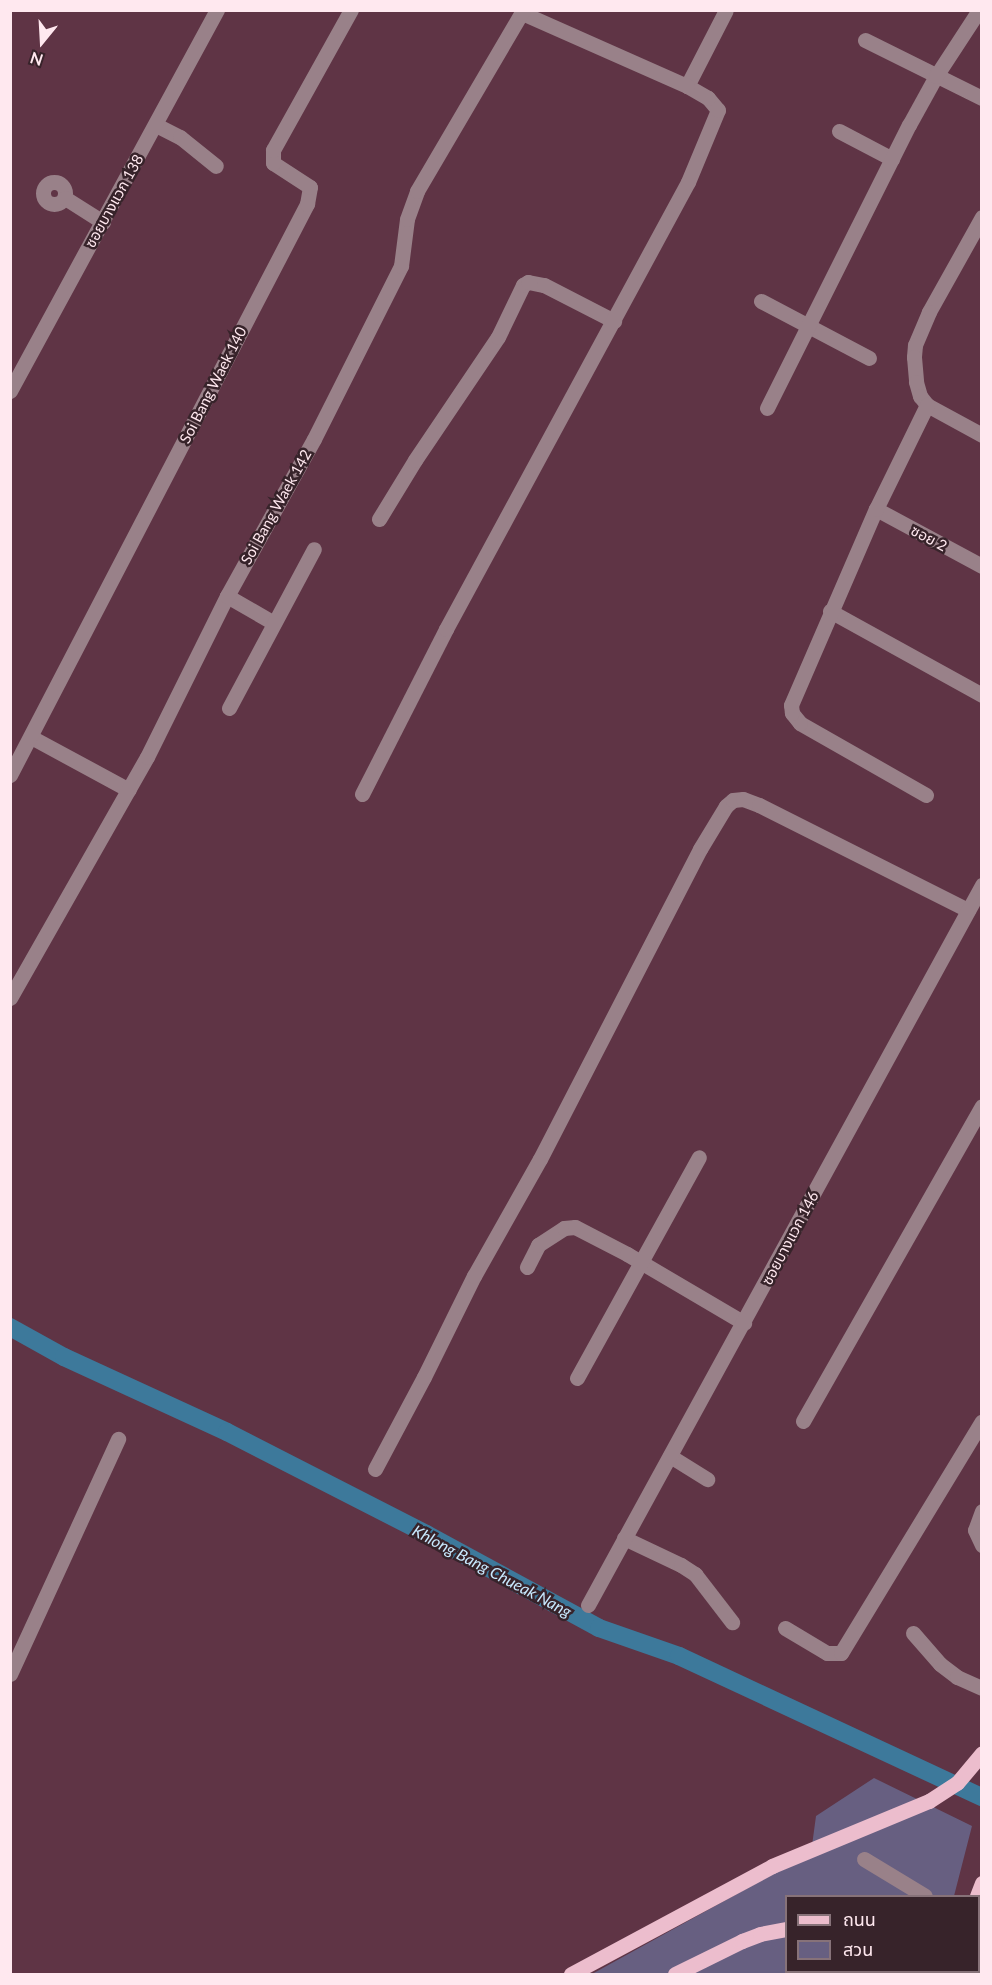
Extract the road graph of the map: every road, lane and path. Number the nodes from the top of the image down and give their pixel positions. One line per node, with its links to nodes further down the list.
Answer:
1 (217, 10): 10 (street, ซอยบางแวก 138)
2 (351, 10): 34 (street, Soi Bang Waek 140)
3 (726, 10): 8 (street)
4 (979, 10): 7 (street)
5 (522, 12): 8 (street); 29 (street, Soi Bang Waek 142)
6 (865, 40): 7 (street)
7 (936, 76): 9 (street); 12 (street)
8 (687, 86): 18 (street)
9 (981, 98)
10 (156, 124): 13 (street); 16 (street, ซอยบางแวก 138)
11 (839, 131): 12 (street)
12 (892, 159): 19 (street)
13 (216, 166)
14 (65, 198): 16 (street)
15 (981, 217): 22 (street)
16 (103, 222): 21 (street, ซอยบางแวก 138)
17 (761, 301): 19 (street)
18 (614, 321): 26 (street); 37 (street)
19 (809, 327): 20 (street); 23 (street)
20 (869, 358)
21 (10, 391)
22 (927, 405): 24 (street); 25 (street)
23 (767, 408)
24 (981, 435)
25 (876, 509): 28 (street, ซอย 2); 30 (street)
26 (380, 519)
27 (314, 549): 31 (street)
28 (981, 566)
29 (227, 596): 31 (street); 36 (street, Soi Bang Waek 142)
30 (830, 611): 32 (street); 38 (street)
31 (274, 623): 33 (street)
32 (981, 695)
33 (229, 708)
34 (31, 737): 35 (street, Soi Bang Waek 140); 36 (street)
35 (10, 775)
36 (129, 789): 41 (street, Soi Bang Waek 142)
37 (362, 794)
38 (926, 795)
39 (981, 885): 40 (street, ซอยบางแวก 146)
40 (968, 910): 47 (street, ซอยบางแวก 146); 53 (street)
41 (10, 998)
42 (981, 1106): 43 (street)
43 (977, 1122): 49 (street)
44 (699, 1157): 45 (street)
45 (642, 1263): 46 (street); 47 (street); 48 (street)
46 (526, 1267)
47 (744, 1323): 52 (street, ซอยบางแวก 146)
48 (577, 1378)
49 (803, 1421)
50 (981, 1421): 60 (street)
51 (118, 1439): 62 (street)
52 (670, 1456): 54 (street); 56 (street, ซอยบางแวก 146)
53 (375, 1469)
54 (707, 1479)
55 (981, 1511): 57 (street)
56 (624, 1538): 58 (street, ซอยบางแวก 146); 59 (street)
57 (981, 1545)
58 (588, 1605)
59 (732, 1622)
60 (785, 1629)
61 (913, 1633): 63 (street)
62 (10, 1674)
63 (981, 1688)
64 (978, 1758): 68 (main road)
65 (864, 1859): 66 (street)
66 (923, 1895)
67 (785, 1929): 69 (main road)
68 (571, 1974)
69 (675, 1974)

